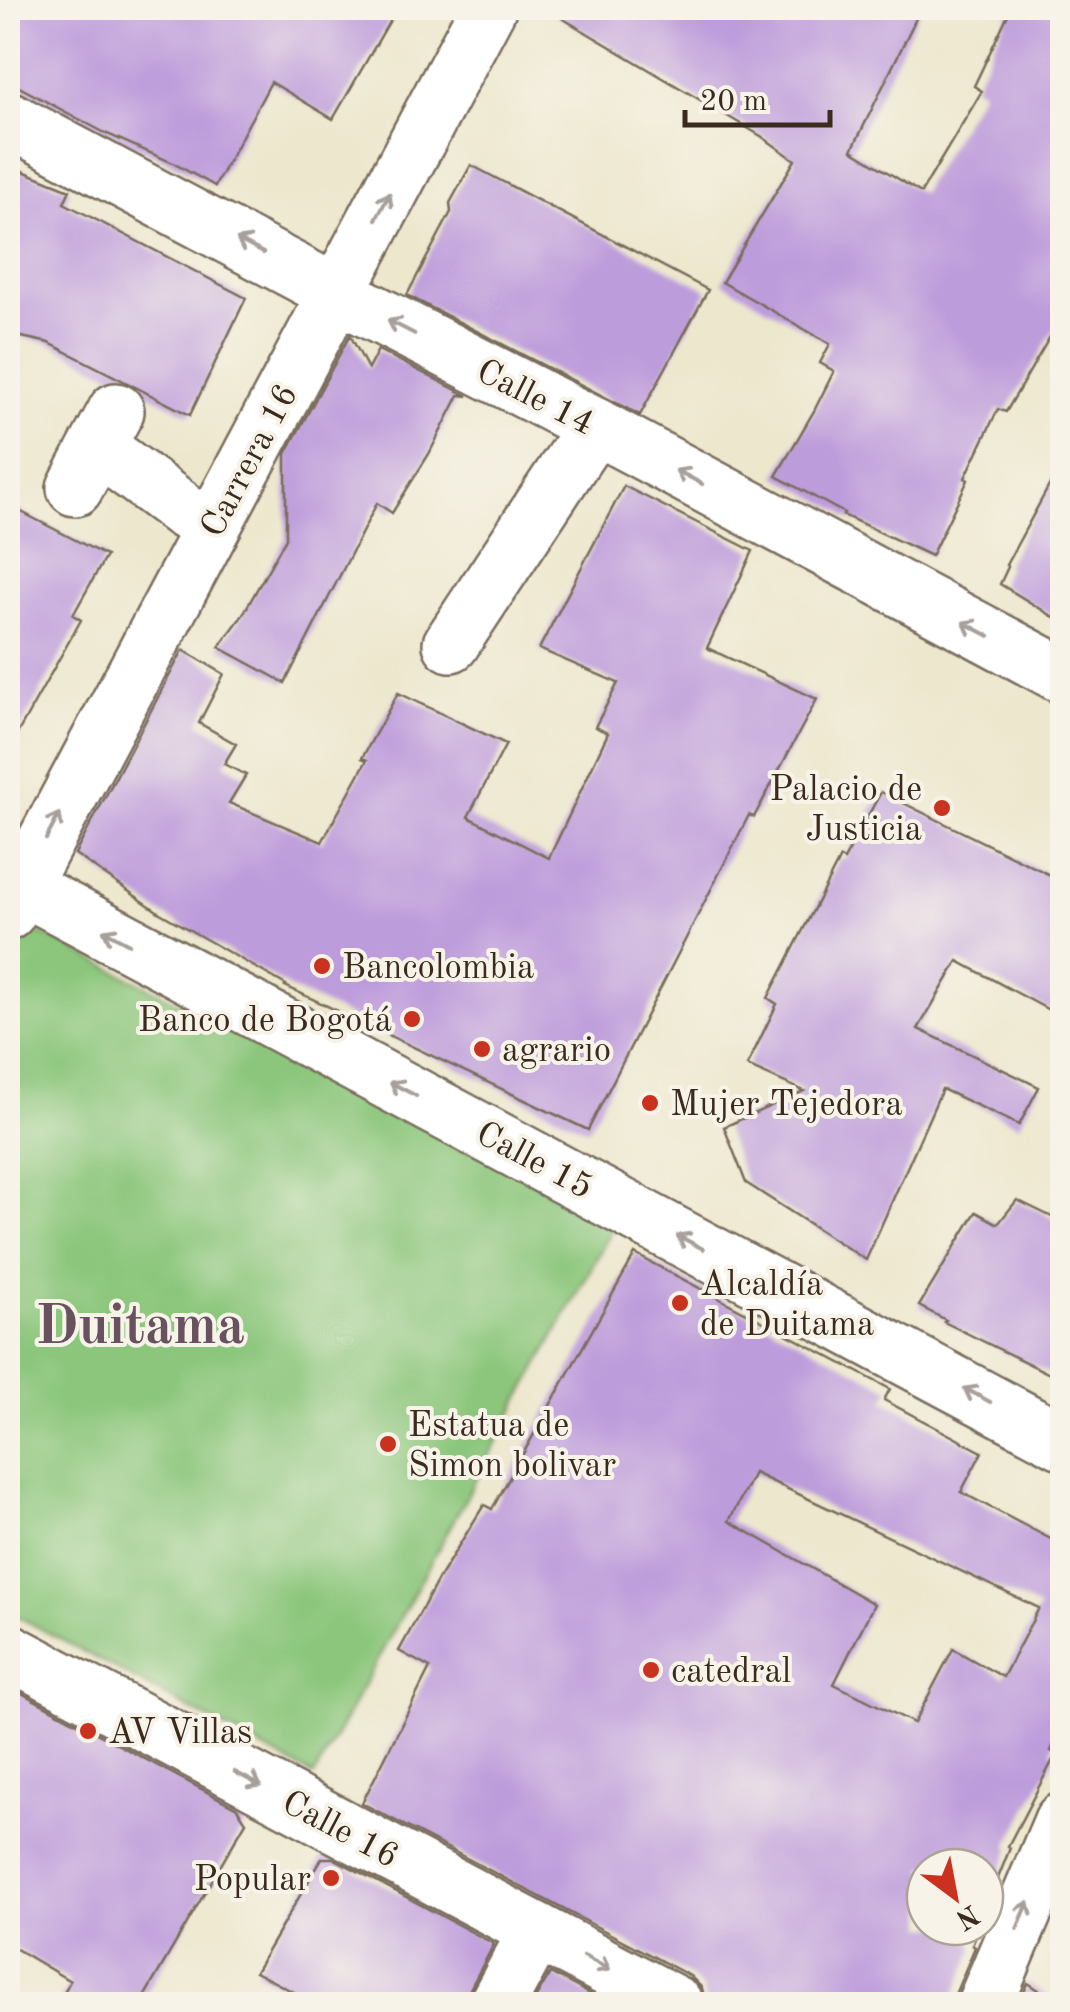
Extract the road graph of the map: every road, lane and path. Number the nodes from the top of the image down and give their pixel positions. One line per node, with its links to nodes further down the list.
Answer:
1 (488, 8): 3 (street, Carrera 16, one-way to 1)
2 (8, 119): 3 (street, Calle 14, one-way to 2)
3 (336, 291): 4 (street, Calle 14, one-way to 3); 6 (street, Carrera 16)
4 (595, 426): 7 (street); 8 (street, Calle 14, one-way to 4)
5 (96, 449): 6 (street)
6 (212, 528): 9 (street, Carrera 16, one-way to 6)
7 (450, 644)
8 (1062, 674)
9 (12, 892): 10 (street, Calle 15, one-way to 9)
10 (1062, 1442)
11 (8, 1651): 13 (street, Calle 16, one-way to 13)
12 (1062, 1821): 16 (street, one-way to 12)
13 (537, 1931): 14 (street); 15 (street, Calle 16, one-way to 15)
14 (497, 2004)
15 (674, 2004)
16 (985, 2004)

